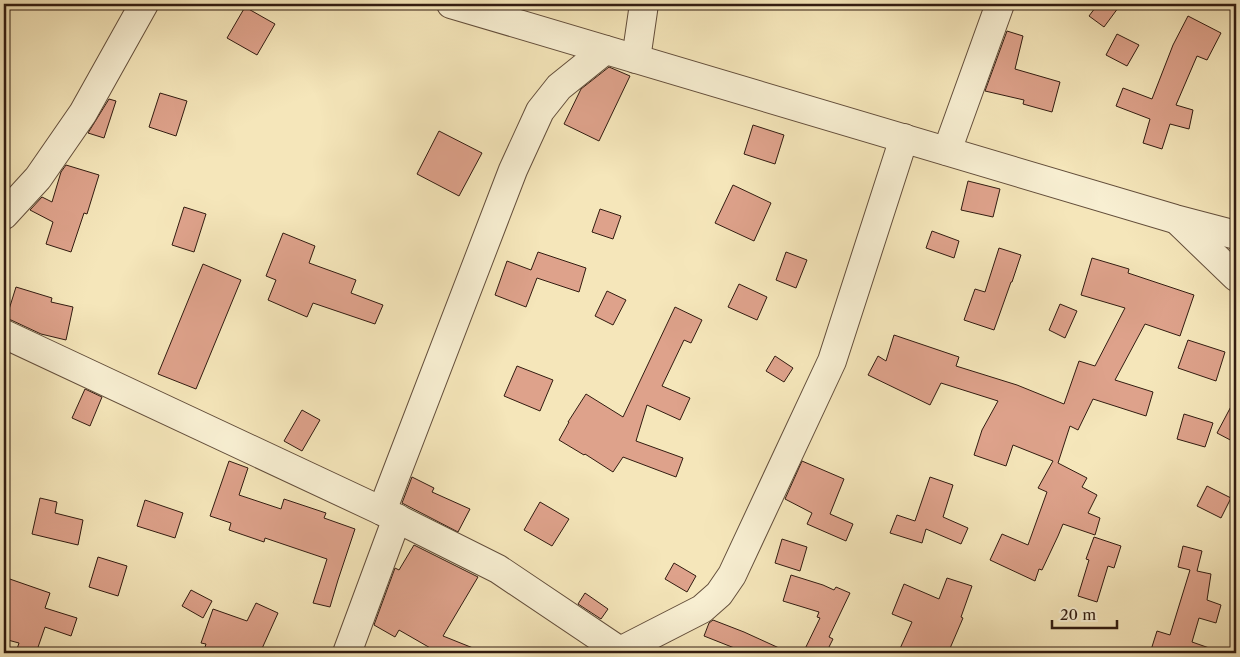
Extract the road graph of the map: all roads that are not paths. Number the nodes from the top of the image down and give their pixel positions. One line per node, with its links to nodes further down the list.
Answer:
1 (144, 4): 9 (street)
2 (451, 4): 5 (street)
3 (644, 4): 6 (street)
4 (1000, 4): 8 (street)
5 (605, 50): 6 (street); 14 (street)
6 (636, 59): 7 (street)
7 (904, 138): 8 (street); 15 (street)
8 (947, 151): 10 (street)
9 (4, 215)
10 (1175, 219): 11 (street); 12 (street)
11 (1236, 235)
12 (1236, 277)
13 (4, 334): 14 (street)
14 (389, 515): 15 (street); 16 (street)
15 (622, 652)
16 (346, 653)

